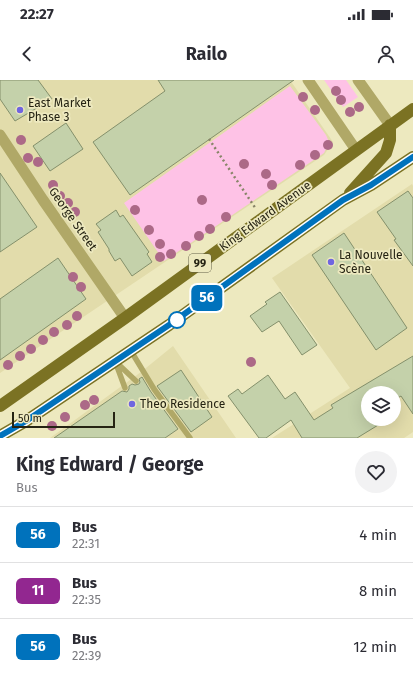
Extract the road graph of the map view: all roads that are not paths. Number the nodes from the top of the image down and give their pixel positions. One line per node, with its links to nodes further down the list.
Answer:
1 (308, 80): 6 (street)
2 (358, 80): 4 (street)
3 (413, 109): 4 (main road, King Edward Avenue / 99)
4 (390, 125): 6 (main road, King Edward Avenue / 99); 8 (main road)
5 (0, 135): 9 (street, George Street)
6 (356, 150): 9 (main road, King Edward Avenue / 99)
7 (412, 161): 8 (main road)
8 (343, 200): 10 (main road)
9 (125, 318): 14 (main road, King Edward Avenue / 99)
10 (131, 351): 11 (main road); 16 (lane)
11 (115, 361): 12 (lane); 13 (lane); 15 (main road)
12 (136, 381)
13 (126, 388)
14 (0, 406)
15 (0, 437)
16 (190, 438)

